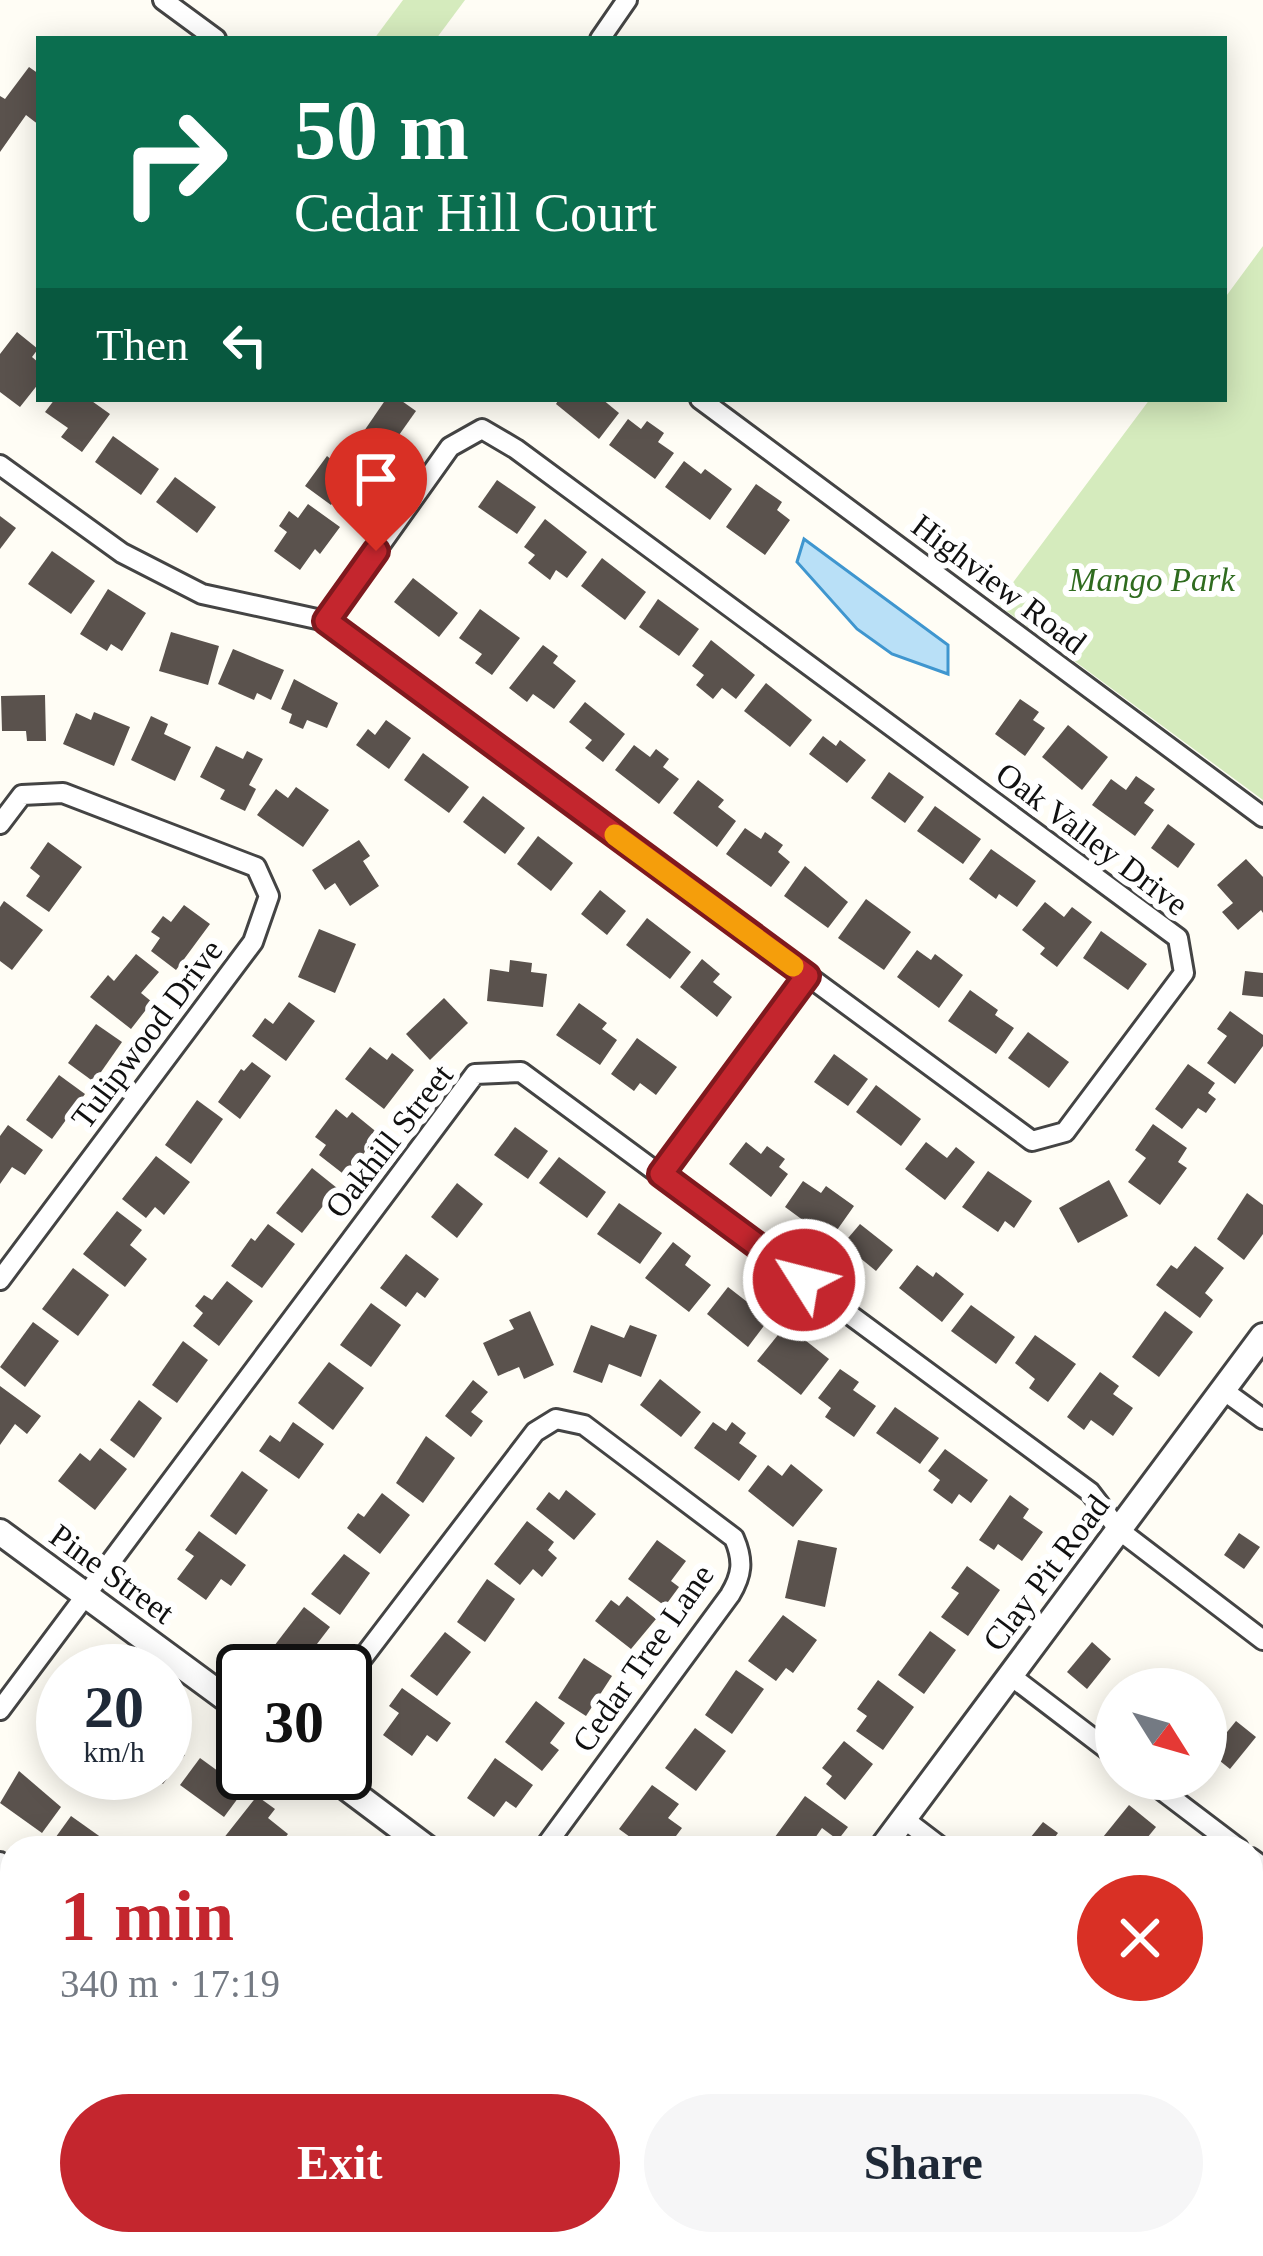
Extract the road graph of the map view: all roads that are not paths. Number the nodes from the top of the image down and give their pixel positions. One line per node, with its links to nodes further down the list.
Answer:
1 (164, 0): 3 (street)
2 (627, 0): 4 (street)
3 (212, 36)
4 (603, 36)
5 (704, 402): 8 (street, Highview Road)
6 (0, 465): 7 (street, Oak Valley Drive)
7 (326, 621): 10 (street, Oak Valley Drive); 10 (street, Oak Valley Drive)
8 (1263, 817)
9 (0, 824): 12 (street, Tulipwood Drive)
10 (807, 976): 11 (street)
11 (661, 1174): 16 (street, Oakhill Street); 18 (street, Oakhill Street)
12 (0, 1280)
13 (1263, 1336): 14 (street, Clay Pit Road)
14 (1223, 1390): 15 (street); 16 (street, Clay Pit Road)
15 (1263, 1420)
16 (1119, 1530): 19 (street, Oakhill Street); 21 (street, Clay Pit Road)
17 (0, 1532): 18 (street, Pine Street)
18 (84, 1595): 22 (street, Pine Street); 23 (street, Oakhill Street)
19 (1263, 1640)
20 (372, 1646): 29 (street, Cedar Tree Lane)
21 (1011, 1676): 24 (street); 27 (street, Clay Pit Road)
22 (216, 1691)
23 (0, 1710)
24 (1095, 1740)
25 (363, 1800): 28 (street)
26 (1175, 1800): 32 (street)
27 (904, 1819): 30 (street, Clay Pit Road); 31 (street)
28 (411, 1836)
29 (553, 1836)
30 (891, 1836)
31 (926, 1836)
32 (1222, 1836)

